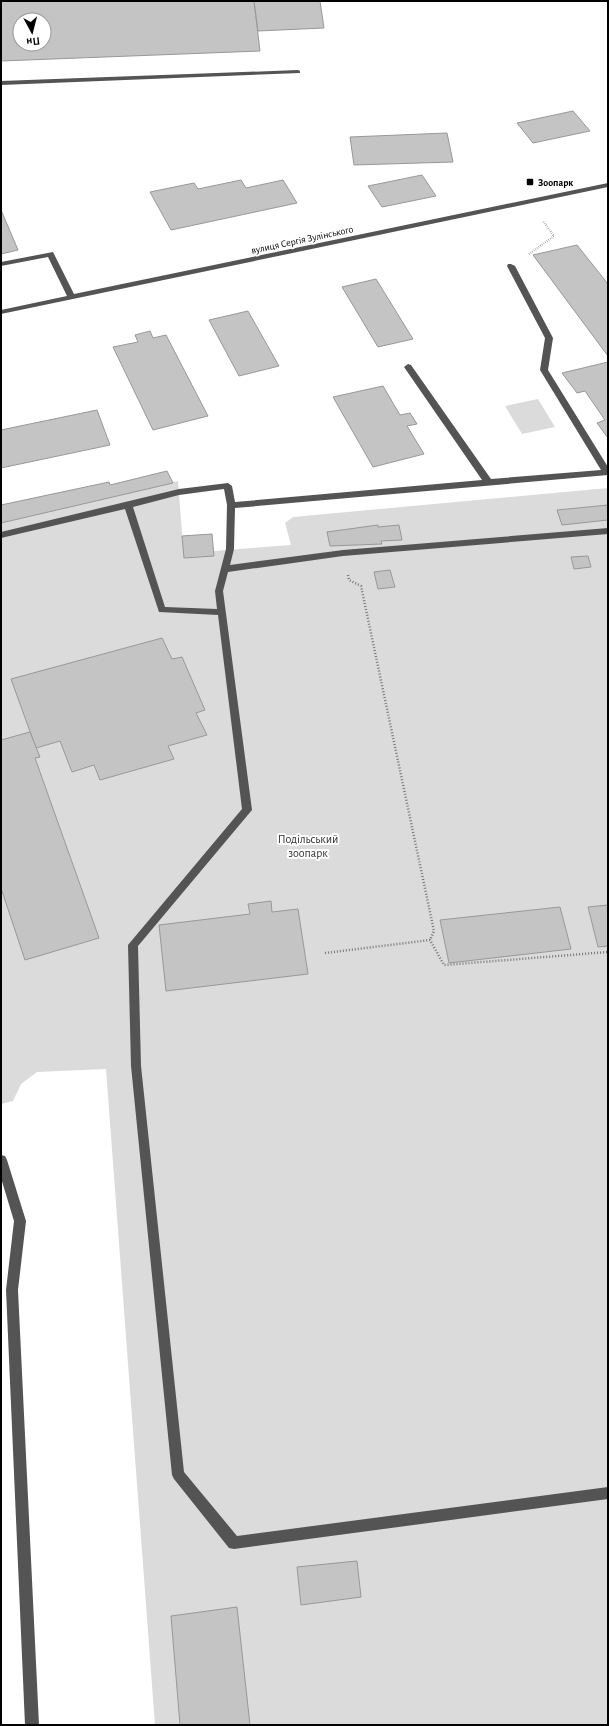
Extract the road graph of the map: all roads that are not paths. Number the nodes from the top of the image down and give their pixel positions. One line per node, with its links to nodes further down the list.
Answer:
1 (298, 72): 2 (street)
2 (1, 83)
3 (608, 185): 6 (street, вулиця Сергія Зулінського)
4 (1, 264): 6 (street)
5 (511, 266): 9 (street)
6 (71, 298): 7 (street, вулиця Сергія Зулінського)
7 (1, 312)
8 (408, 367): 10 (street)
9 (608, 472): 10 (street)
10 (488, 482): 12 (street)
11 (128, 505): 12 (street); 14 (street); 16 (street)
12 (231, 505): 15 (street)
13 (608, 531): 15 (street)
14 (1, 535)
15 (225, 569): 16 (street)
16 (222, 612): 18 (street)
17 (1, 1160): 19 (street)
18 (608, 1493)
19 (32, 1725)

